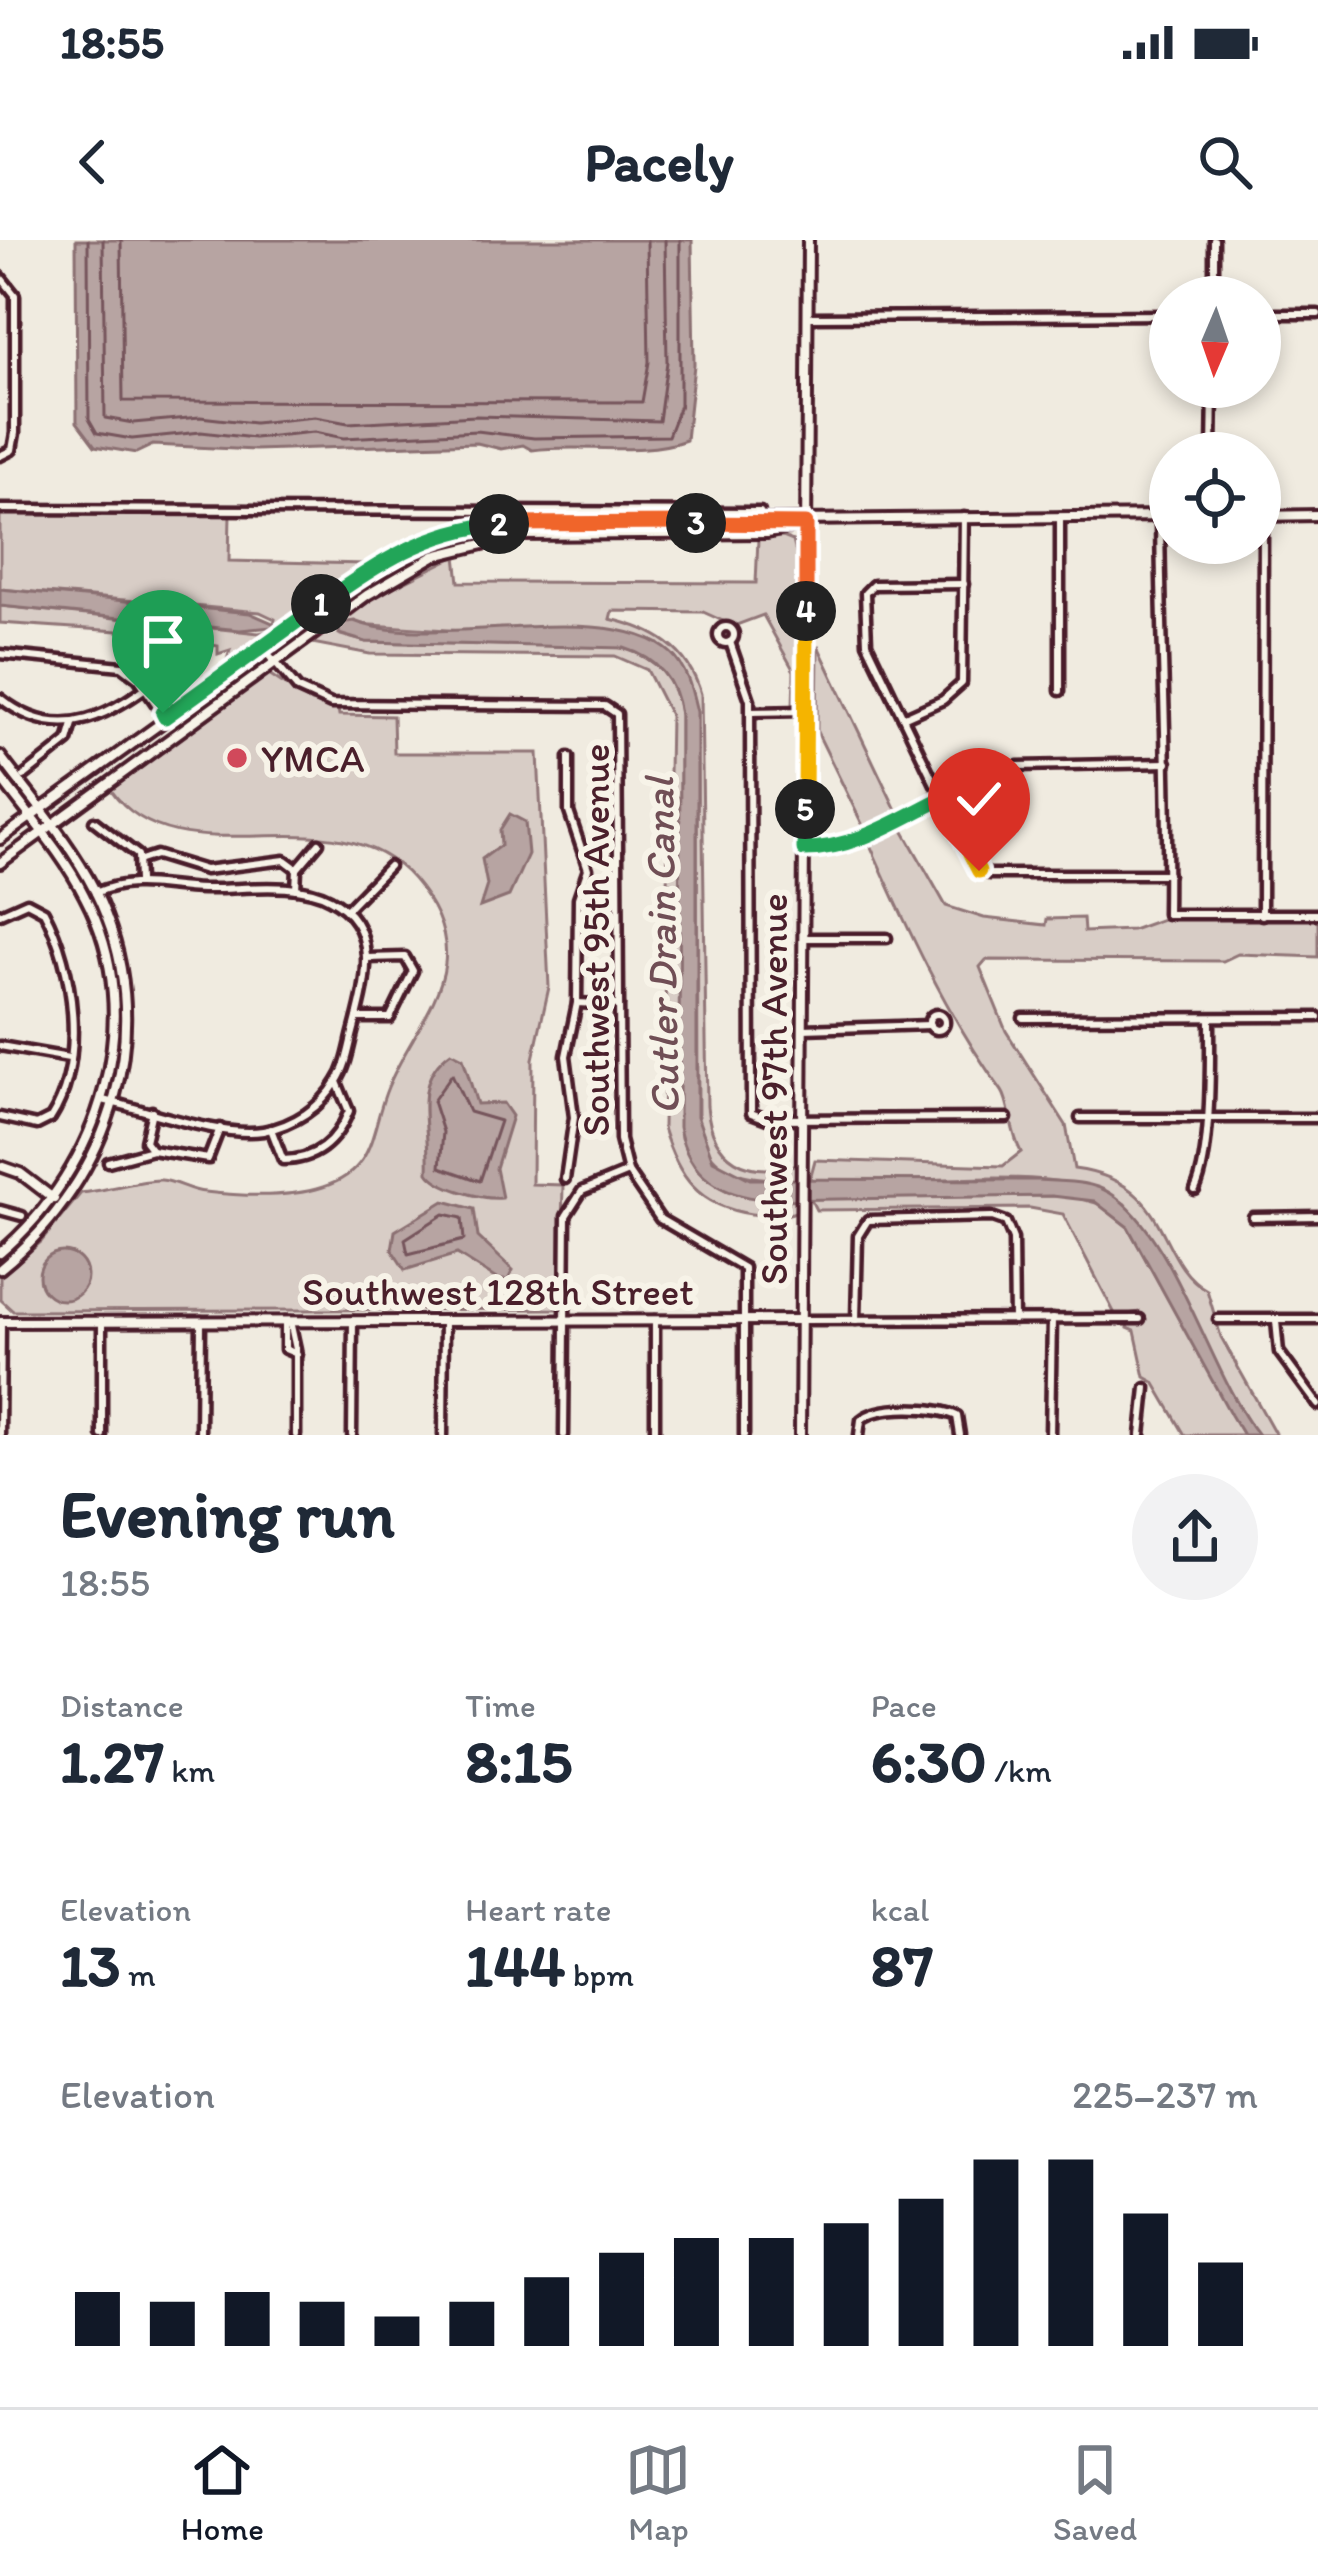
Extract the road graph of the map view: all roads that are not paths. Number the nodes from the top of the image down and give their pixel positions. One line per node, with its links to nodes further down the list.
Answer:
1 (808, 240): 8 (street, Southwest 97th Avenue)
2 (1214, 240): 4 (street)
3 (0, 276): 9 (street)
4 (1214, 276)
5 (1281, 314): 6 (street)
6 (1318, 314)
7 (1149, 315): 8 (street)
8 (808, 317): 17 (street, Southwest 97th Avenue)
9 (0, 456)
10 (0, 509): 11 (street)
11 (760, 512)
12 (1281, 515): 13 (street)
13 (1318, 515)
14 (1149, 516): 15 (street)
15 (1060, 517): 16 (street); 27 (street)
16 (964, 518): 17 (street); 20 (street)
17 (806, 524): 22 (street); 25 (street); 29 (street, Southwest 97th Avenue)
18 (1164, 564): 36 (street)
19 (1262, 564): 59 (street)
20 (964, 584): 32 (street); 32 (street)
21 (730, 642): 30 (street)
22 (262, 646): 25 (street); 31 (street)
23 (0, 654): 26 (street)
24 (184, 660): 26 (street)
25 (274, 662): 43 (street); 67 (street, Southwest 95th Avenue)
26 (146, 687): 31 (street); 33 (street)
27 (1060, 691)
28 (0, 698): 33 (street)
29 (806, 711): 30 (street); 47 (street, Southwest 97th Avenue)
30 (751, 712): 84 (street)
31 (165, 717): 40 (street)
32 (904, 717): 39 (street)
33 (73, 722): 37 (street)
34 (0, 756): 40 (street)
35 (568, 757): 66 (street, Southwest 95th Avenue)
36 (1168, 763): 39 (street); 52 (street)
37 (24, 776)
38 (0, 777): 41 (street)
39 (943, 798): 47 (street); 52 (street)
40 (41, 809): 41 (street); 43 (street)
41 (30, 817): 44 (street); 45 (street)
42 (94, 821): 48 (street)
43 (53, 825): 44 (street); 55 (street)
44 (42, 832): 49 (street); 64 (street)
45 (0, 839)
46 (319, 843): 51 (street)
47 (804, 849): 60 (street, Southwest 97th Avenue)
48 (141, 860): 51 (street); 53 (street)
49 (0, 863)
50 (389, 866): 56 (street)
51 (297, 869): 54 (street)
52 (1168, 874): 59 (street)
53 (139, 880): 54 (street); 55 (street)
54 (296, 890): 56 (street)
55 (95, 893): 63 (street)
56 (346, 910): 62 (street)
57 (0, 914): 75 (street)
58 (1318, 914): 59 (street)
59 (1262, 915)
60 (805, 938): 61 (street); 73 (street, Southwest 97th Avenue)
61 (887, 938)
62 (368, 958): 69 (street); 69 (street)
63 (123, 986): 64 (street); 65 (street)
64 (111, 993): 65 (street); 77 (street)
65 (124, 998): 78 (street)
66 (578, 1003): 67 (street); 92 (street, Southwest 95th Avenue)
67 (619, 1005): 91 (street, Southwest 95th Avenue)
68 (1318, 1017): 71 (street)
69 (357, 1018): 76 (street)
70 (1023, 1018): 71 (street)
71 (1210, 1018): 85 (street)
72 (930, 1025): 73 (street)
73 (803, 1029): 84 (street, Southwest 97th Avenue)
74 (0, 1046): 75 (street)
75 (69, 1058): 80 (street)
76 (337, 1082): 87 (street); 87 (street)
77 (102, 1100): 78 (street); 94 (street)
78 (114, 1102): 79 (street); 95 (street)
79 (152, 1111): 86 (street); 88 (street)
80 (0, 1117)
81 (1006, 1118): 84 (street)
82 (1080, 1118): 85 (street)
83 (1318, 1118): 85 (street)
84 (803, 1119): 110 (street, Southwest 97th Avenue)
85 (1208, 1119): 93 (street)
86 (220, 1127): 87 (street); 88 (street)
87 (271, 1129)
88 (152, 1150): 89 (street)
89 (108, 1162)
90 (0, 1166): 94 (street)
91 (628, 1172): 107 (street); 109 (street, Southwest 95th Avenue)
92 (565, 1179)
93 (1195, 1190)
94 (54, 1198): 95 (street); 100 (street)
95 (63, 1207): 101 (street)
96 (0, 1210): 97 (street)
97 (22, 1216)
98 (1318, 1216): 99 (street)
99 (1253, 1217)
100 (0, 1252)
101 (0, 1269)
102 (1052, 1319): 103 (street, Southwest 128th Street); 112 (street, Southwest 128th Street); 133 (street)
103 (1140, 1319)
104 (1218, 1319): 105 (street)
105 (1276, 1319): 106 (street); 120 (street)
106 (1318, 1319)
107 (564, 1320): 108 (street, Southwest 128th Street); 116 (street, Southwest 128th Street); 127 (street)
108 (655, 1320): 109 (street, Southwest 128th Street); 128 (street)
109 (745, 1320): 110 (street, Southwest 128th Street); 129 (street)
110 (801, 1320): 111 (street, Southwest 128th Street); 130 (street, Southwest 97th Avenue)
111 (856, 1320): 112 (street, Southwest 128th Street); 112 (street)
112 (1014, 1320)
113 (0, 1321): 117 (street, Southwest 128th Street); 121 (street)
114 (287, 1321): 115 (street, Southwest 128th Street); 118 (street, Southwest 128th Street); 124 (street)
115 (352, 1321): 116 (street, Southwest 128th Street); 125 (street)
116 (444, 1321): 126 (street)
117 (102, 1322): 118 (street, Southwest 128th Street); 122 (street)
118 (200, 1322): 123 (street)
119 (1146, 1388): 134 (street)
120 (1318, 1405)
121 (1, 1435)
122 (102, 1435)
123 (200, 1435)
124 (296, 1435)
125 (352, 1435)
126 (443, 1435)
127 (564, 1435)
128 (655, 1435)
129 (744, 1435)
130 (800, 1435)
131 (860, 1435): 132 (street)
132 (960, 1435)
133 (1050, 1435)
134 (1141, 1435)

